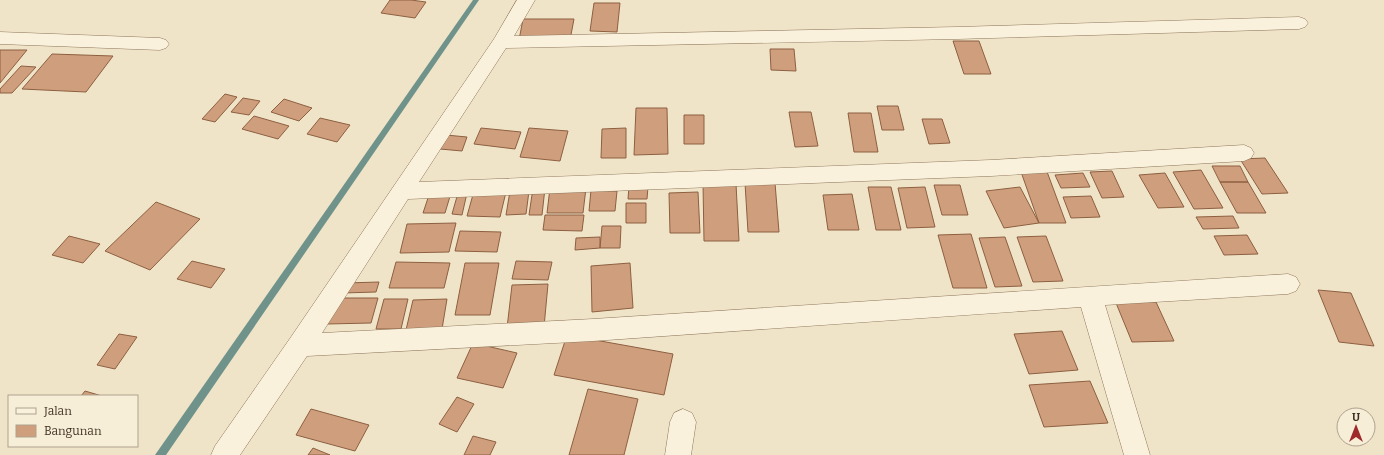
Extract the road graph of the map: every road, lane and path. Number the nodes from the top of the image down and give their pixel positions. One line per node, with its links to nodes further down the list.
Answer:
1 (526, 0): 4 (street)
2 (1299, 23): 4 (street)
3 (0, 38): 5 (street)
4 (500, 42): 7 (street)
5 (160, 44)
6 (1244, 154): 7 (street)
7 (402, 191): 10 (street)
8 (1288, 284): 9 (street)
9 (1090, 296): 10 (street); 14 (street)
10 (300, 345): 12 (street)
11 (683, 422): 13 (street)
12 (224, 455)
13 (678, 455)
14 (1137, 455)

